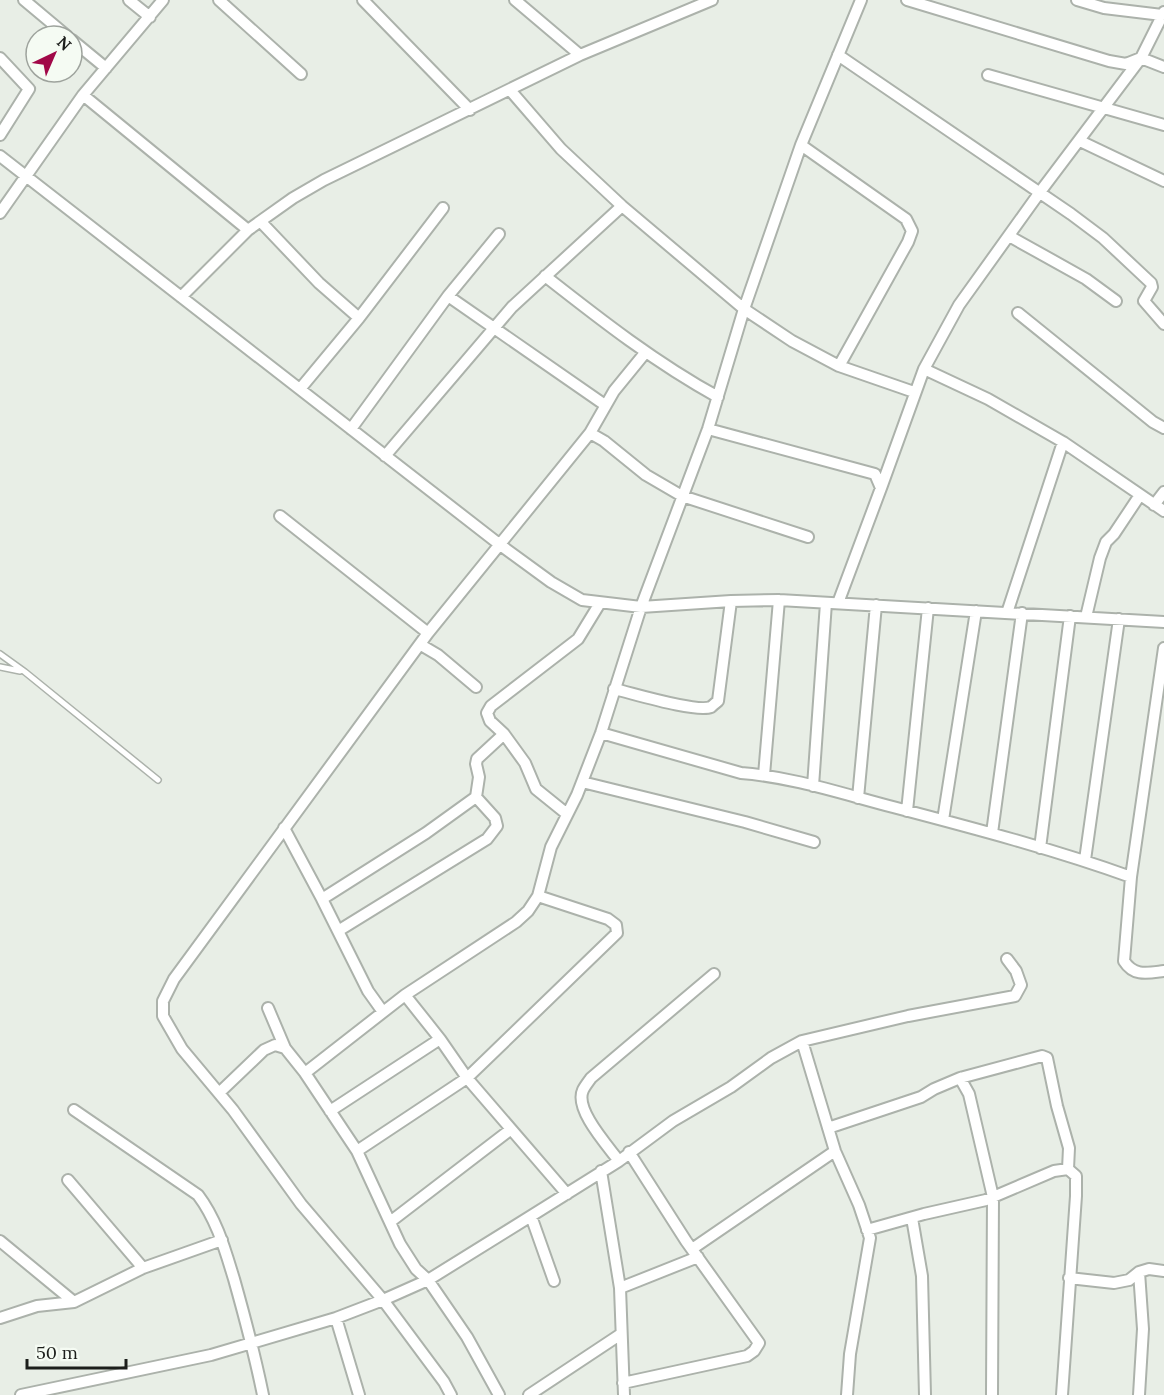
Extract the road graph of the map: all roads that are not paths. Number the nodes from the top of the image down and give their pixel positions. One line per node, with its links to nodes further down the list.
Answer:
1 (24, 0): 14 (street)
2 (129, 0): 13 (street)
3 (163, 0): 13 (street)
4 (219, 0): 22 (street)
5 (363, 0): 27 (street)
6 (515, 0): 11 (street)
7 (712, 0): 16 (street)
8 (861, 0): 17 (street)
9 (907, 0): 19 (street)
10 (1077, 0): 12 (street)
11 (527, 4): 16 (street)
12 (1163, 14): 19 (street)
13 (150, 17): 21 (street)
14 (53, 24)
15 (84, 50): 21 (street)
16 (580, 55): 24 (street)
17 (838, 55): 31 (street); 35 (street)
18 (0, 58): 29 (street)
19 (1142, 58): 20 (street); 26 (street)
20 (1164, 67)
21 (106, 68): 25 (street)
22 (301, 74)
23 (988, 75): 26 (street)
24 (510, 90): 27 (street); 36 (street)
25 (83, 95): 33 (street); 40 (street)
26 (1105, 106): 28 (street); 30 (street)
27 (470, 110): 39 (street)
28 (1164, 125)
29 (0, 135)
30 (1080, 141): 34 (street); 35 (street)
31 (801, 145): 47 (street); 53 (street)
32 (1, 159): 33 (street)
33 (26, 177): 38 (street); 45 (street)
34 (1164, 181)
35 (1040, 192): 42 (street); 50 (street)
36 (622, 206): 43 (street); 47 (street)
37 (443, 208): 49 (street)
38 (0, 213)
39 (261, 222): 40 (street); 49 (street)
40 (248, 230): 45 (street)
41 (499, 234): 44 (street)
42 (1009, 236): 46 (street); 54 (street)
43 (545, 276): 51 (street); 52 (street)
44 (448, 296): 51 (street); 60 (street)
45 (181, 297): 55 (street)
46 (1116, 301)
47 (744, 309): 53 (street); 57 (street)
48 (1018, 313): 59 (street)
49 (359, 318): 55 (street)
50 (1164, 324)
51 (494, 327): 58 (street); 64 (street)
52 (645, 353): 57 (street); 58 (street)
53 (839, 366): 56 (street)
54 (924, 369): 56 (street); 63 (street)
55 (300, 388): 60 (street)
56 (914, 393): 65 (street)
57 (718, 397): 61 (street)
58 (605, 405): 62 (street)
59 (1164, 428)
60 (351, 429): 64 (street)
61 (708, 429): 65 (street); 68 (street)
62 (590, 433): 68 (street); 73 (street)
63 (1063, 442): 67 (street); 82 (street)
64 (385, 456): 73 (street)
65 (881, 488): 77 (street)
66 (1164, 492): 69 (street)
67 (1140, 495): 69 (street); 85 (street)
68 (682, 496): 72 (street); 79 (street)
69 (1154, 504): 70 (street)
70 (1164, 512)
71 (280, 516): 88 (street)
72 (808, 537)
73 (499, 544): 76 (street); 88 (street)
74 (779, 600): 75 (street); 77 (street); 98 (street)
75 (731, 601): 79 (street); 95 (street)
76 (600, 603): 79 (street); 97 (street)
77 (832, 603): 78 (street); 101 (street)
78 (876, 605): 80 (street); 103 (street)
79 (642, 607): 95 (street)
80 (928, 608): 81 (street); 104 (street)
81 (976, 611): 82 (street); 106 (street)
82 (1007, 613): 83 (street)
83 (1022, 614): 84 (street); 108 (street)
84 (1070, 616): 85 (street); 110 (street)
85 (1086, 617): 86 (street)
86 (1119, 619): 87 (street); 111 (street)
87 (1164, 622)
88 (428, 633): 89 (street)
89 (421, 645): 94 (street); 107 (street)
90 (1164, 648): 112 (street)
91 (0, 654): 93 (lane)
92 (0, 667): 93 (lane)
93 (25, 672): 99 (lane)
94 (476, 687)
95 (614, 689): 96 (street)
96 (601, 733): 98 (street); 100 (street)
97 (504, 734): 102 (street); 105 (street)
98 (764, 775): 101 (street)
99 (158, 780)
100 (582, 782): 105 (street); 109 (street)
101 (813, 786): 103 (street)
102 (476, 797): 114 (street); 115 (street)
103 (858, 798): 104 (street)
104 (907, 811): 106 (street)
105 (567, 814): 113 (street)
106 (943, 820): 108 (street)
107 (284, 828): 114 (street); 128 (street)
108 (992, 833): 110 (street)
109 (814, 842)
110 (1040, 848): 111 (street)
111 (1085, 860): 112 (street)
112 (1131, 877): 117 (street)
113 (538, 896): 119 (street); 126 (street)
114 (322, 899): 115 (street)
115 (338, 931): 121 (street)
116 (1007, 960): 123 (street)
117 (1164, 971)
118 (714, 974): 136 (street)
119 (405, 995): 121 (street); 122 (street)
120 (268, 1008): 124 (street)
121 (383, 1012): 125 (street)
122 (440, 1039): 126 (street); 130 (street)
123 (802, 1041): 131 (street); 135 (street)
124 (285, 1048): 125 (street); 128 (street)
125 (305, 1073): 130 (street)
126 (467, 1078): 132 (street); 133 (street)
127 (960, 1078): 131 (street); 137 (street); 141 (street)
128 (219, 1093): 156 (street)
129 (74, 1110): 146 (street)
130 (330, 1111): 133 (street)
131 (828, 1128): 134 (street)
132 (510, 1130): 140 (street); 144 (street)
133 (357, 1151): 144 (street)
134 (835, 1151): 145 (street); 148 (street)
135 (630, 1152): 136 (street); 148 (street)
136 (619, 1161): 138 (street)
137 (1068, 1168): 141 (street); 152 (street)
138 (601, 1171): 140 (street); 155 (street)
139 (68, 1180): 149 (street)
140 (567, 1194): 142 (street)
141 (993, 1197): 143 (street); 171 (street)
142 (531, 1216): 153 (street); 154 (street)
143 (912, 1218): 145 (street); 170 (street)
144 (390, 1222): 153 (street)
145 (867, 1230): 169 (street)
146 (222, 1240): 149 (street); 161 (street)
147 (0, 1241): 157 (street)
148 (695, 1253): 155 (street); 162 (street)
149 (143, 1268): 157 (street)
150 (1164, 1271): 151 (street)
151 (1138, 1272): 152 (street); 173 (street)
152 (1069, 1278): 172 (street)
153 (428, 1280): 156 (street); 167 (street)
154 (554, 1281)
155 (620, 1288): 160 (street)
156 (382, 1300): 159 (street); 166 (street)
157 (74, 1302): 158 (street)
158 (0, 1318)
159 (336, 1318): 161 (street); 165 (street)
160 (621, 1334): 162 (street); 168 (street)
161 (252, 1342): 163 (street); 164 (street)
162 (624, 1389)
163 (21, 1395)
164 (263, 1395)
165 (359, 1395)
166 (451, 1395)
167 (499, 1395)
168 (529, 1395)
169 (847, 1395)
170 (924, 1395)
171 (992, 1395)
172 (1062, 1395)
173 (1139, 1395)

